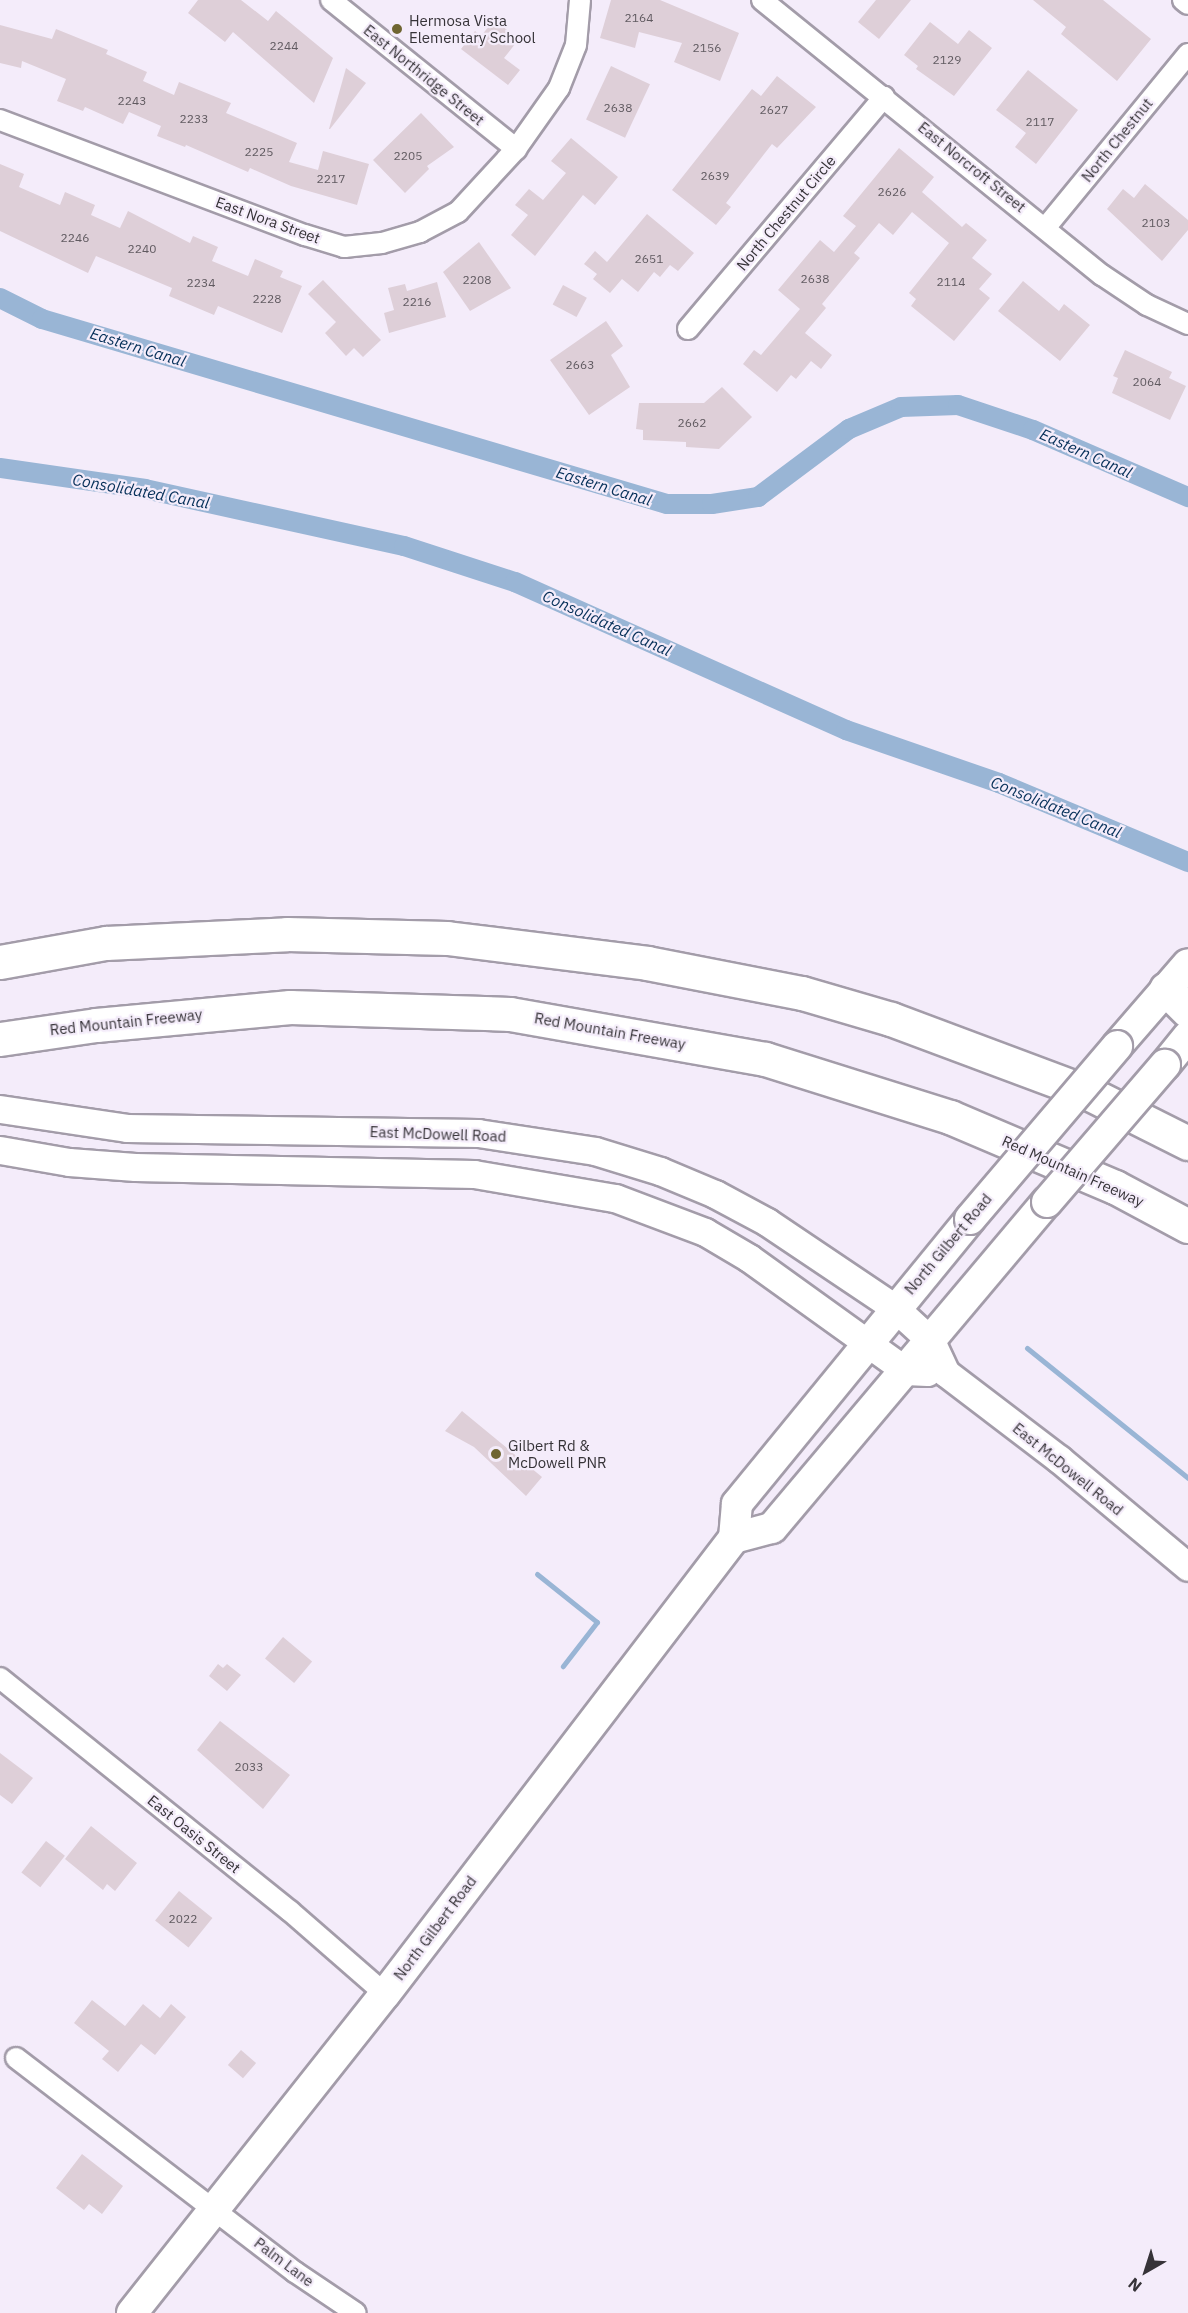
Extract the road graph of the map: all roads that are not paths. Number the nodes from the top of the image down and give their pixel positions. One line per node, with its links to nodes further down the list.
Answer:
1 (331, 0): 9 (street, East Northridge Street)
2 (580, 0): 9 (street, East Nora Street)
3 (762, 0): 7 (street, East Norcroft Street)
4 (1183, 0): 5 (street)
5 (1188, 4)
6 (1188, 54): 10 (street, North Chestnut)
7 (884, 97): 10 (street, East Norcroft Street); 12 (street, North Chestnut Circle)
8 (0, 120): 9 (street, East Nora Street)
9 (516, 149)
10 (1046, 227): 11 (street, East Norcroft Street)
11 (1188, 324)
12 (688, 328)
13 (0, 962): 19 (highway)
14 (1188, 964): 15 (main road, North Gilbert Road)
15 (1181, 997): 22 (main road, North Gilbert Road, bridge)
16 (1188, 1037): 23 (main road, bridge)
17 (0, 1039): 21 (highway, Red Mountain Freeway)
18 (0, 1108): 22 (main road, East McDowell Road)
19 (1188, 1143)
20 (0, 1150): 24 (main road)
21 (1188, 1226)
22 (895, 1308): 23 (main road, East McDowell Road); 24 (main road, North Gilbert Road)
23 (931, 1341): 25 (main road); 26 (main road, East McDowell Road)
24 (866, 1344): 25 (main road); 27 (main road, North Gilbert Road)
25 (906, 1371): 26 (main road); 27 (main road)
26 (946, 1373): 28 (main road, East McDowell Road)
27 (734, 1539): 30 (main road, North Gilbert Road)
28 (1188, 1568)
29 (0, 1678): 30 (street, East Oasis Street)
30 (385, 1994): 32 (main road, North Gilbert Road)
31 (16, 2058): 32 (street, Palm Lane)
32 (215, 2209): 33 (main road, North Gilbert Road); 34 (street, Palm Lane)
33 (132, 2313)
34 (356, 2313)

